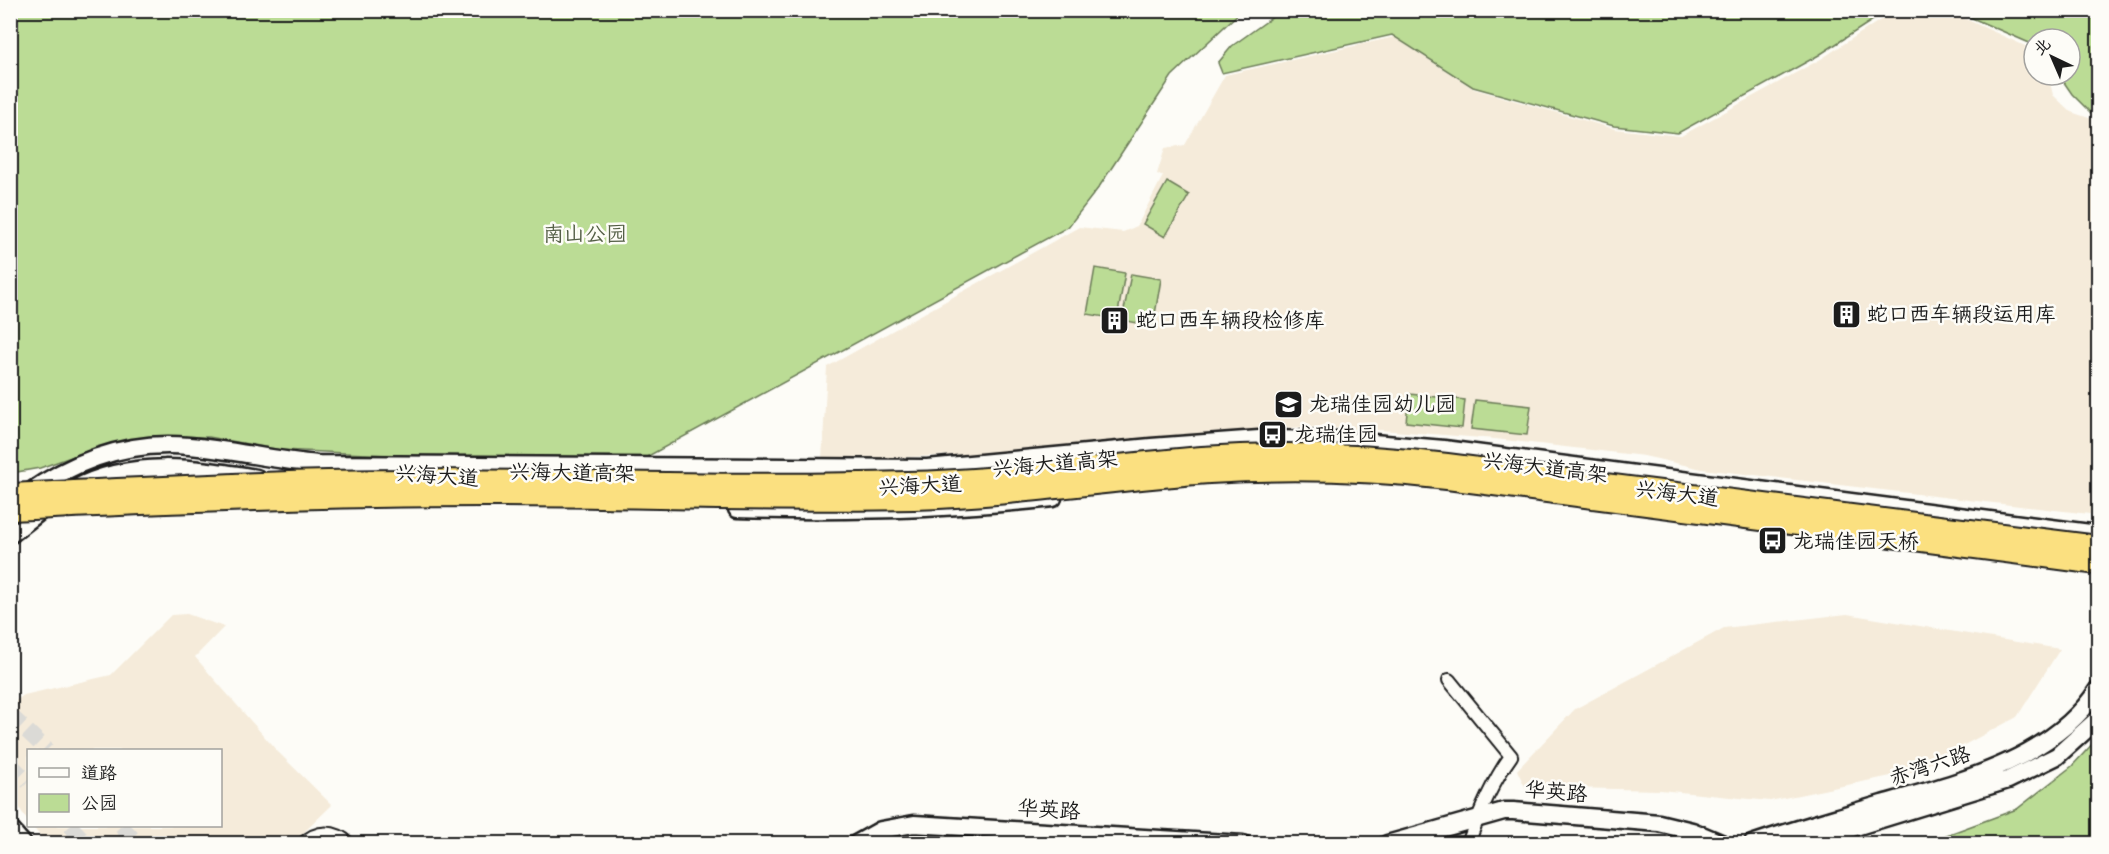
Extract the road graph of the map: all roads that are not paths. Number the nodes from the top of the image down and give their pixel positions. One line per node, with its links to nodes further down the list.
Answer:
1 (10, 494): 4 (main road, 兴海大道高架, bridge)
2 (10, 508): 4 (street, 兴海大道, bridge); 5 (main road, 兴海大道高架, bridge)
3 (10, 536): 6 (street, 兴海大道, bridge)
4 (2096, 536)
5 (2098, 564)
6 (2098, 572)
7 (1449, 680): 10 (street)
8 (2098, 689): 22 (street, 赤湾六路)
9 (2098, 720): 23 (street, 赤湾六路)
10 (1478, 818): 11 (street, 华英路); 18 (street, 华英路); 19 (street)
11 (1668, 824): 20 (street); 21 (street, 华英路)
12 (10, 829): 13 (street)
13 (23, 843)
14 (303, 843): 15 (street)
15 (349, 843)
16 (856, 843): 17 (street, 华英路)
17 (1243, 843)
18 (1387, 843)
19 (1468, 843)
20 (1685, 843)
21 (1723, 843)
22 (1752, 843)
23 (1800, 843)

